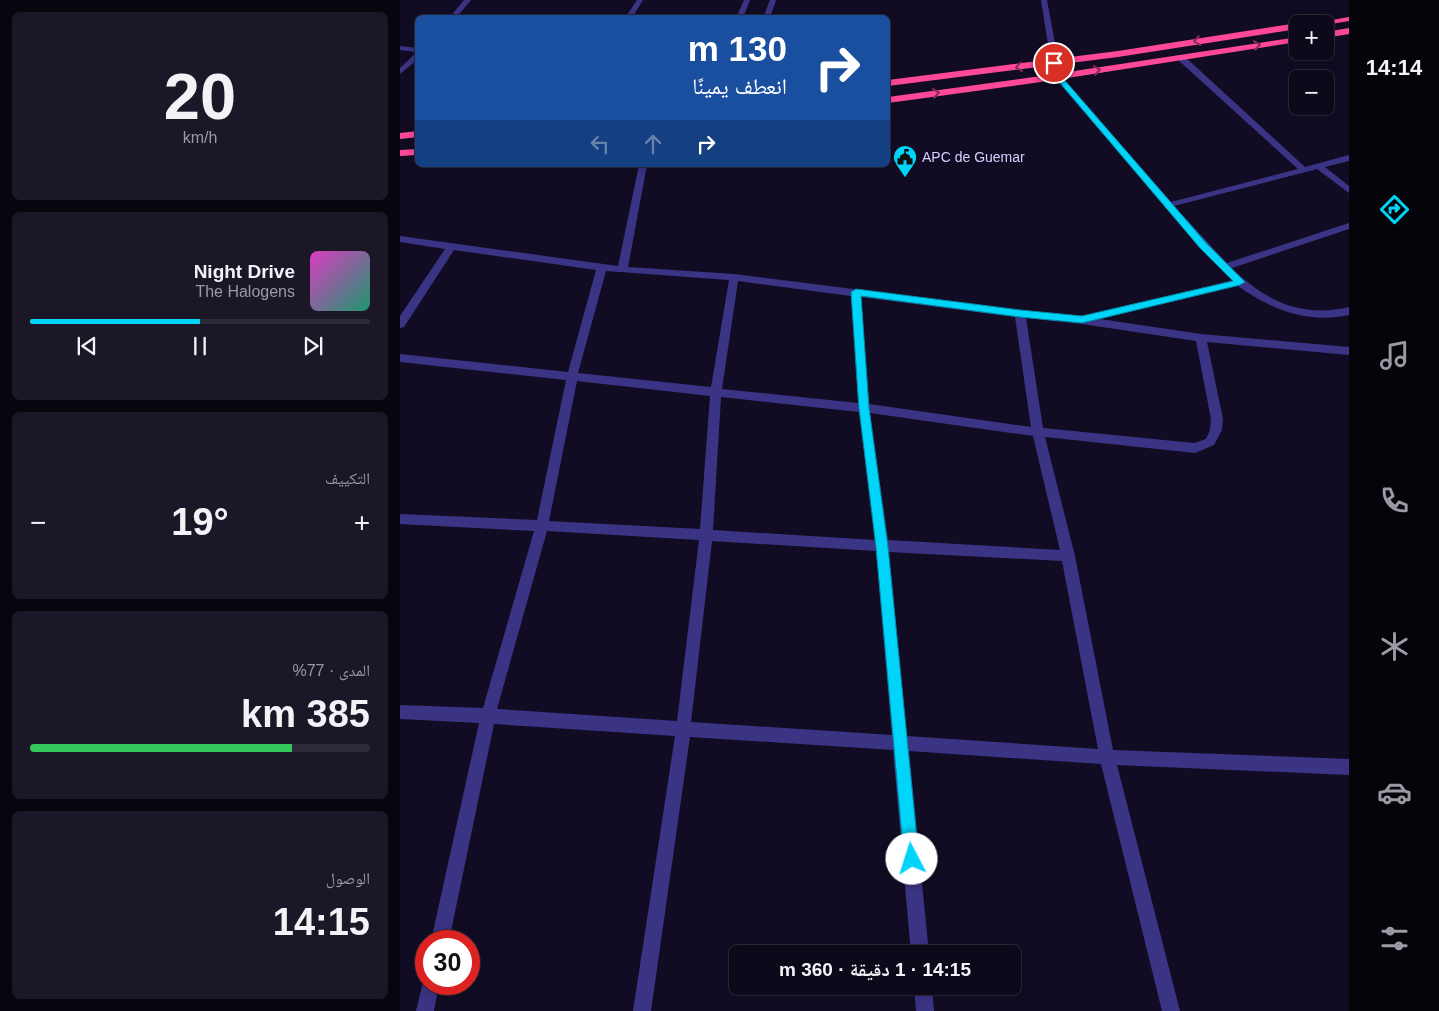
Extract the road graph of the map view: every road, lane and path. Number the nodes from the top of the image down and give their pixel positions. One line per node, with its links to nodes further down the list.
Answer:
1 (468, 0): 6 (street)
2 (640, 0): 7 (street)
3 (747, 0): 8 (street)
4 (773, 0): 9 (street)
5 (1044, 0): 20 (street)
6 (455, 15)
7 (630, 15)
8 (740, 15)
9 (767, 15)
10 (1349, 18): 11 (highway)
11 (1334, 21)
12 (1289, 27): 20 (highway, one-way to 20)
13 (1349, 31): 14 (highway)
14 (1334, 34)
15 (1289, 40): 19 (highway, one-way to 15)
16 (400, 48): 17 (street)
17 (415, 51)
18 (415, 55): 21 (street)
19 (1180, 57): 22 (highway, one-way to 19); 32 (street)
20 (1054, 63): 22 (street); 23 (highway, one-way to 23)
21 (400, 72)
22 (1057, 76): 24 (highway, one-way to 22); 34 (street)
23 (890, 83)
24 (890, 100)
25 (415, 134): 26 (highway)
26 (400, 136)
27 (415, 152): 28 (highway)
28 (400, 154)
29 (1349, 158): 30 (street)
30 (1319, 166): 32 (street); 33 (street)
31 (643, 167): 40 (street)
32 (1304, 170): 34 (street)
33 (1349, 190)
34 (1168, 205): 38 (street)
35 (1349, 226): 38 (street)
36 (400, 239): 37 (street)
37 (452, 246): 39 (street); 47 (street)
38 (1225, 266): 42 (street)
39 (602, 268): 40 (street); 51 (street)
40 (622, 270): 41 (street)
41 (734, 277): 43 (street); 52 (street)
42 (1240, 282): 44 (street); 46 (street)
43 (856, 292): 45 (street); 53 (street)
44 (1349, 311)
45 (1020, 314): 46 (street); 54 (street)
46 (1082, 320): 48 (street)
47 (400, 324)
48 (1201, 338): 49 (street); 54 (street)
49 (1349, 351)
50 (400, 358): 51 (street)
51 (572, 376): 52 (street); 56 (street)
52 (716, 393): 53 (street); 57 (street)
53 (864, 408): 54 (street); 58 (street)
54 (1038, 432): 59 (street)
55 (400, 519): 56 (street)
56 (542, 524): 57 (street); 61 (street)
57 (706, 536): 58 (street); 62 (street)
58 (882, 547): 59 (street); 63 (street)
59 (1068, 556): 64 (street)
60 (400, 712): 61 (street)
61 (488, 716): 62 (street); 66 (street)
62 (683, 730): 63 (street); 71 (street)
63 (901, 744): 64 (street); 67 (street)
64 (1107, 757): 65 (street); 73 (street)
65 (1349, 766)
66 (442, 930)
67 (919, 945)
68 (428, 995): 70 (street)
69 (924, 995): 72 (street)
70 (424, 1011)
71 (642, 1011)
72 (925, 1011)
73 (1171, 1011)

